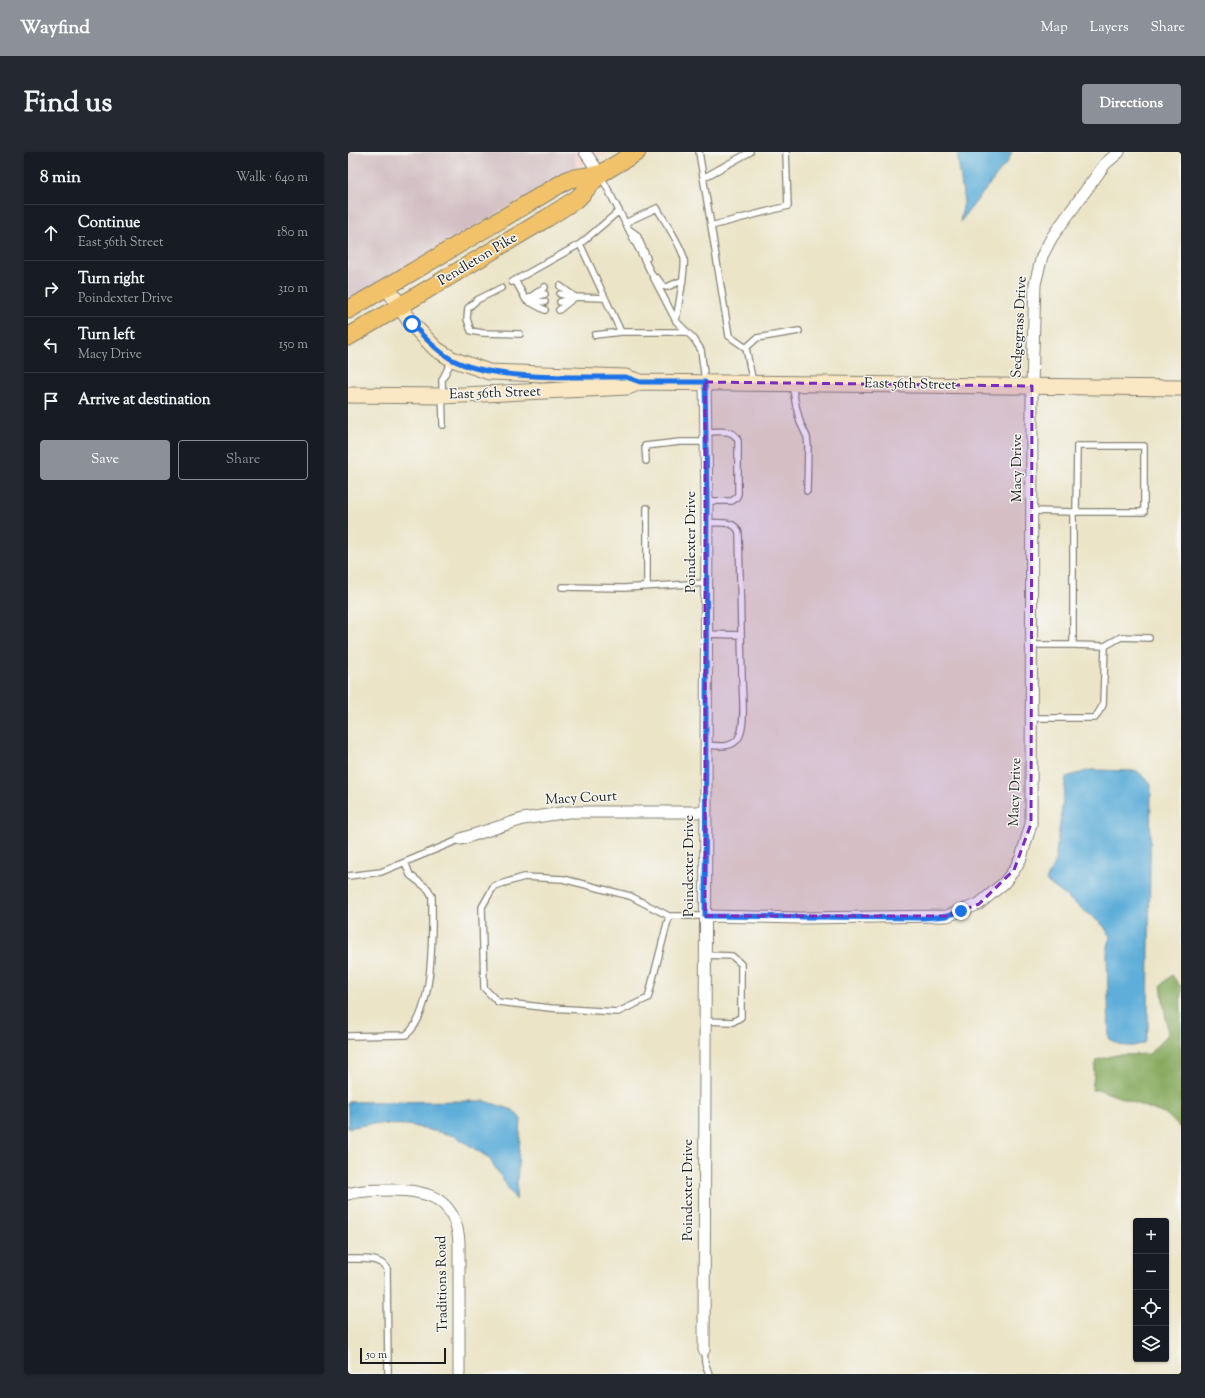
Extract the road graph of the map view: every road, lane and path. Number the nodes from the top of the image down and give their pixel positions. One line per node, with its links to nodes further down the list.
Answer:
1 (585, 152): 7 (street)
2 (637, 152): 7 (main road, Pendleton Pike)
3 (699, 152): 8 (lane)
4 (750, 152): 8 (lane)
5 (786, 152): 11 (lane)
6 (1119, 152): 42 (street, Sedgegrass Drive)
7 (600, 174): 9 (lane); 16 (main road, Pendleton Pike); 25 (main road, Pendleton Pike)
8 (703, 178): 11 (lane)
9 (619, 212): 10 (lane); 12 (lane)
10 (627, 226): 13 (lane); 13 (lane); 29 (lane)
11 (711, 226): 36 (lane)
12 (580, 244): 21 (lane); 22 (lane)
13 (681, 281): 29 (lane)
14 (545, 286): 22 (lane)
15 (560, 286): 20 (lane)
16 (387, 287): 25 (main road, East 56th Street); 26 (main road, Pendleton Pike)
17 (501, 288): 33 (lane)
18 (545, 294): 22 (lane)
19 (560, 294): 20 (lane)
20 (575, 297): 21 (lane); 24 (lane); 28 (lane)
21 (605, 298): 31 (lane)
22 (526, 300): 23 (lane); 27 (lane)
23 (545, 302)
24 (560, 302)
25 (399, 306): 35 (main road, Pendleton Pike); 37 (main road, East 56th Street)
26 (348, 310)
27 (545, 310)
28 (559, 310)
29 (676, 321): 32 (lane)
30 (799, 331): 36 (lane)
31 (621, 332): 32 (lane); 34 (lane)
32 (687, 332): 39 (lane)
33 (520, 334)
34 (595, 336)
35 (348, 337)
36 (746, 348): 40 (lane)
37 (452, 359): 38 (main road, East 56th Street); 45 (lane)
38 (640, 382): 39 (main road, East 56th Street); 45 (main road, East 56th Street)
39 (705, 382): 40 (main road, East 56th Street); 47 (street, Poindexter Drive)
40 (753, 383): 41 (main road, East 56th Street)
41 (792, 383): 42 (main road, East 56th Street); 49 (lane)
42 (1032, 386): 43 (main road, East 56th Street); 52 (street, Macy Drive)
43 (1181, 388)
44 (348, 395): 45 (main road, East 56th Street)
45 (442, 396): 46 (lane)
46 (443, 425)
47 (706, 437): 48 (lane); 50 (street, Poindexter Drive); 50 (lane)
48 (646, 461)
49 (806, 491)
50 (707, 501): 54 (street, Poindexter Drive)
51 (647, 508): 57 (lane)
52 (1033, 511): 53 (lane); 61 (street, Macy Drive)
53 (1075, 512): 53 (lane); 62 (lane)
54 (707, 522): 55 (street, Poindexter Drive); 59 (lane)
55 (706, 583): 57 (lane); 58 (street, Poindexter Drive)
56 (562, 587): 57 (lane)
57 (647, 587)
58 (706, 634): 59 (lane); 65 (street, Poindexter Drive)
59 (741, 635): 65 (lane)
60 (1148, 638): 63 (lane)
61 (1032, 645): 62 (lane); 64 (street, Macy Drive)
62 (1073, 645): 63 (lane)
63 (1105, 646): 64 (lane)
64 (1032, 718): 71 (street, Macy Drive)
65 (706, 745): 66 (street, Poindexter Drive)
66 (705, 812): 67 (street, Macy Court); 71 (street, Poindexter Drive)
67 (461, 839): 68 (lane)
68 (405, 862): 69 (lane); 74 (lane)
69 (348, 876)
70 (669, 916): 70 (lane); 71 (lane)
71 (705, 916): 72 (street, Poindexter Drive)
72 (705, 955): 73 (street, Poindexter Drive); 73 (lane)
73 (704, 1021): 77 (street, Poindexter Drive)
74 (348, 1036)
75 (348, 1194): 79 (street, Traditions Road)
76 (348, 1259): 78 (lane)
77 (704, 1350): 80 (lane)
78 (388, 1374)
79 (459, 1374)
80 (709, 1374)

